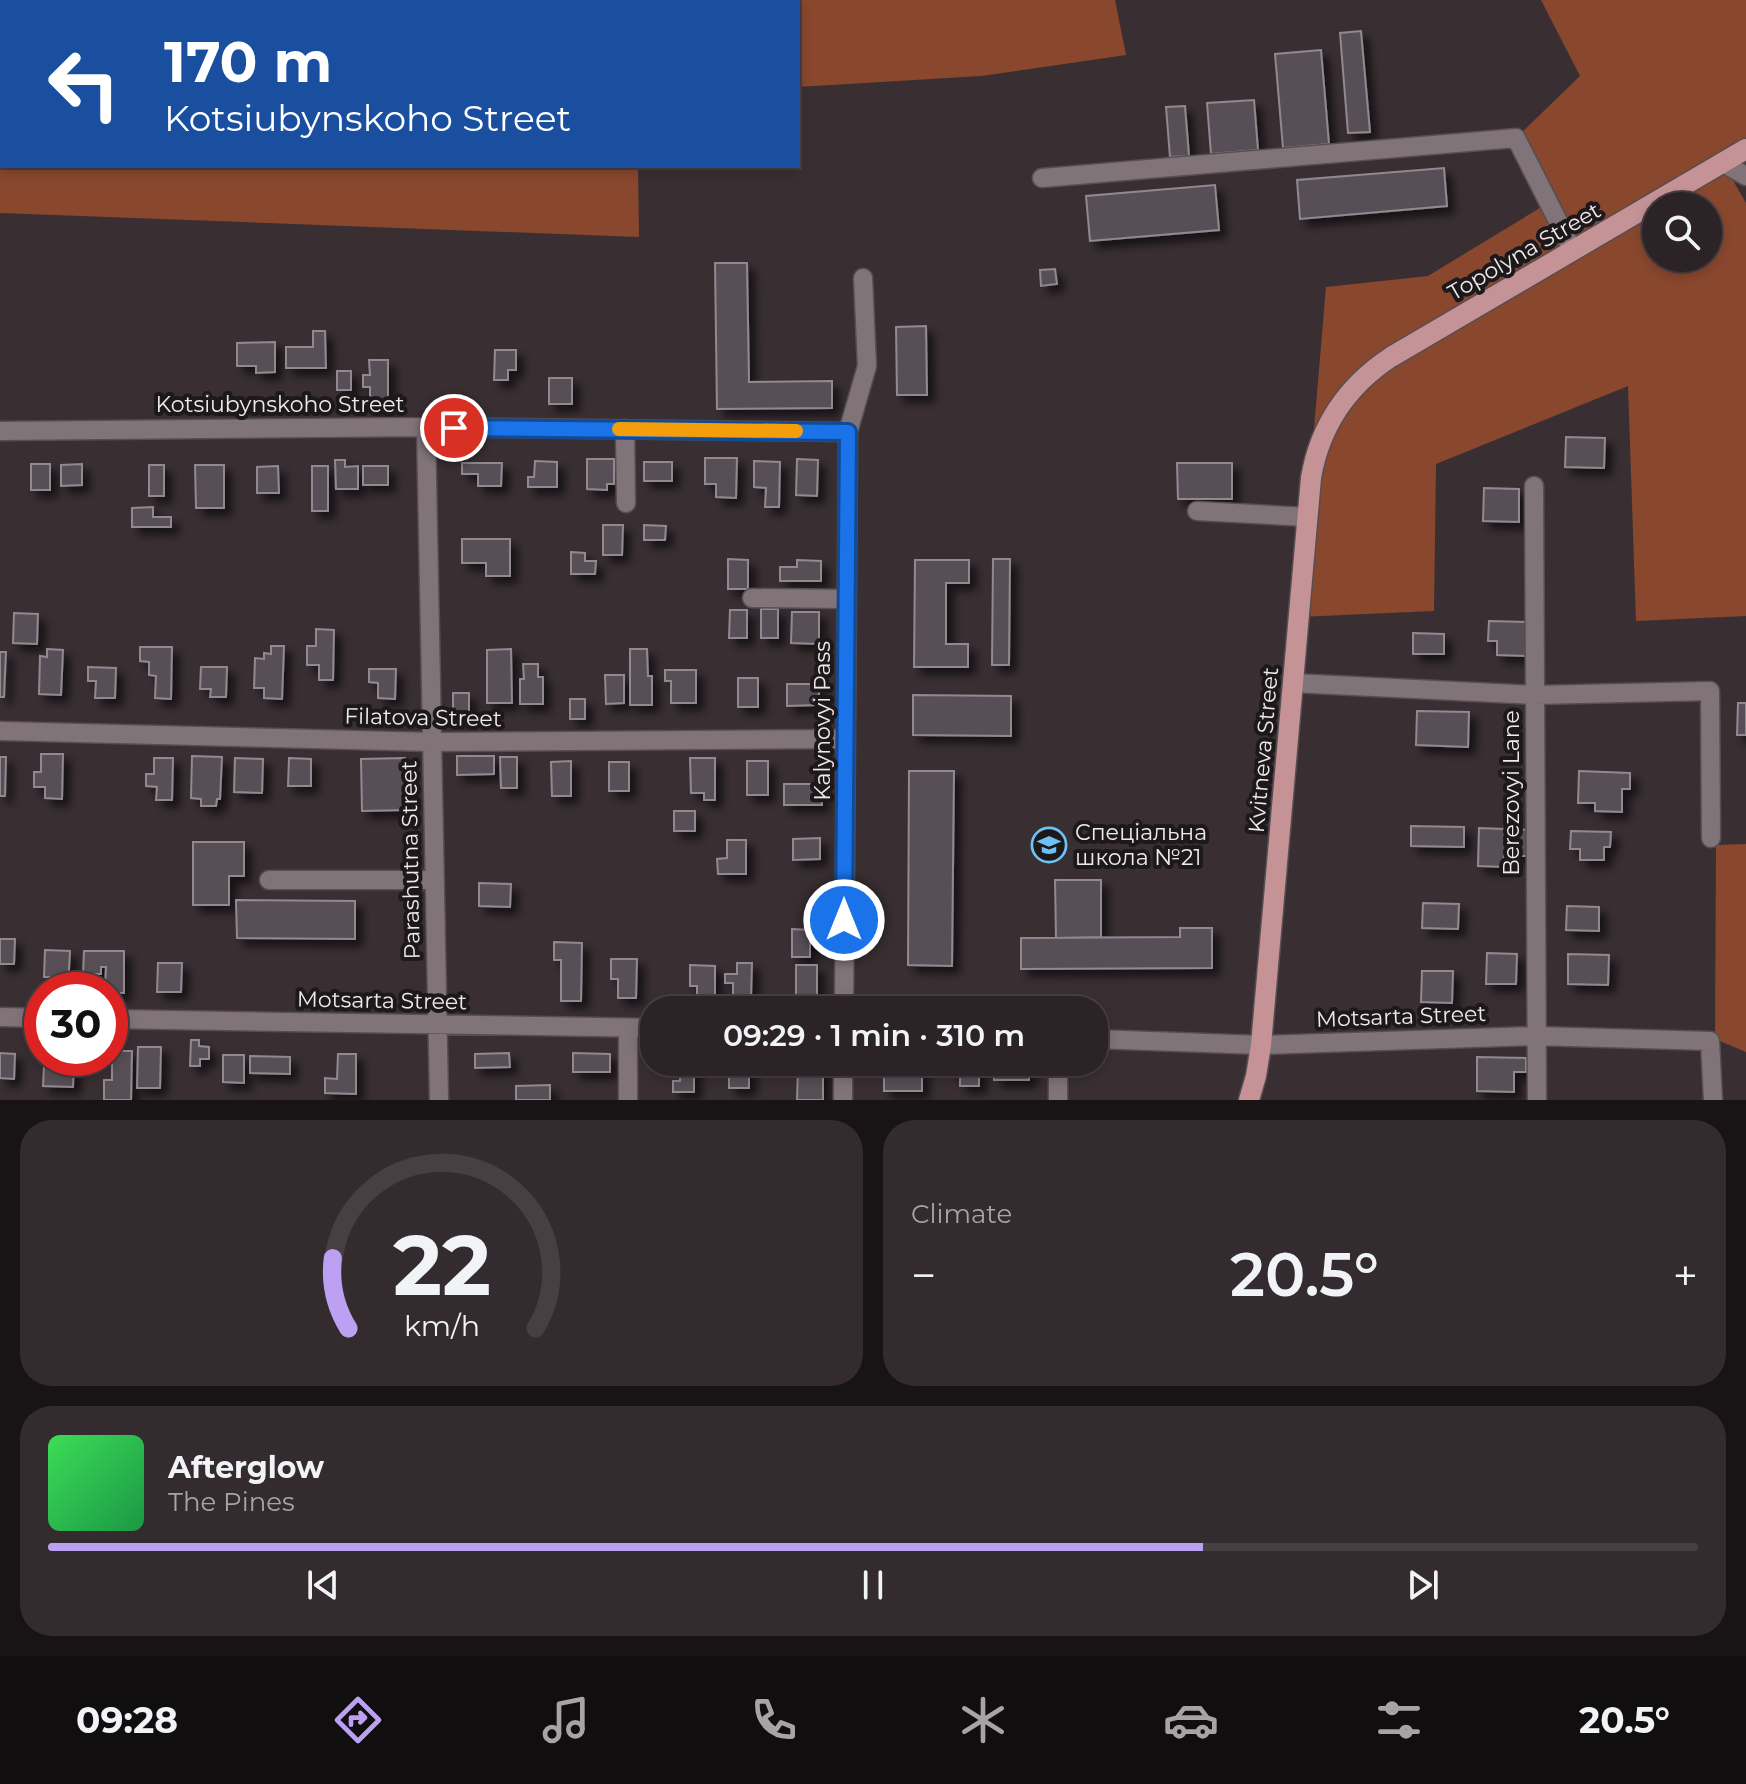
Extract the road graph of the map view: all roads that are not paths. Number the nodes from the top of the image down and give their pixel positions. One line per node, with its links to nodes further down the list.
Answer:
1 (1746, 149): 2 (main road, Topolyna Street)
2 (1723, 163): 3 (street); 5 (main road, Topolyna Street)
3 (1746, 176)
4 (1042, 178): 5 (street)
5 (1573, 251): 7 (main road, Topolyna Street)
6 (863, 278): 11 (street, Kalynovyi Pass)
7 (1337, 407): 15 (main road, Kvitneva Street)
8 (426, 427): 9 (street, Kotsiubynskoho Street); 10 (street, Kotsiubynskoho Street); 22 (street, Parashutna Street)
9 (625, 429): 11 (street, Kotsiubynskoho Street); 13 (street)
10 (0, 431)
11 (848, 432): 17 (street, Kalynovyi Pass)
12 (1534, 486): 19 (street, Berezovyi Lane)
13 (626, 503)
14 (1197, 511): 15 (street)
15 (1307, 517): 18 (main road, Kvitneva Street)
16 (752, 598): 17 (street)
17 (846, 599): 21 (street, Kalynovyi Pass)
18 (1293, 683): 19 (street); 35 (main road, Kvitneva Street)
19 (1535, 695): 23 (street); 33 (street, Berezovyi Lane)
20 (0, 731): 22 (street, Filatova Street)
21 (845, 739): 22 (street, Filatova Street); 26 (street, Kalynovyi Pass)
22 (432, 742): 25 (street, Parashutna Street)
23 (1711, 838)
24 (269, 880): 25 (street)
25 (435, 880): 30 (street, Parashutna Street)
26 (844, 996)
27 (0, 1017): 28 (street)
28 (24, 1018)
29 (128, 1019): 30 (street, Motsarta Street)
30 (438, 1025): 31 (street, Motsarta Street); 38 (street, Parashutna Street)
31 (628, 1028): 32 (street, Motsarta Street); 39 (street)
32 (640, 1028)
33 (1537, 1036): 35 (street, Motsarta Street); 43 (street, Berezovyi Lane); 44 (street, Motsarta Street)
34 (1108, 1040): 35 (street, Motsarta Street)
35 (1261, 1045): 42 (main road, Kvitneva Street)
36 (843, 1076): 40 (street)
37 (1058, 1076): 41 (street)
38 (439, 1100)
39 (628, 1100)
40 (843, 1100)
41 (1058, 1100)
42 (1249, 1100)
43 (1537, 1100)
44 (1713, 1100)

